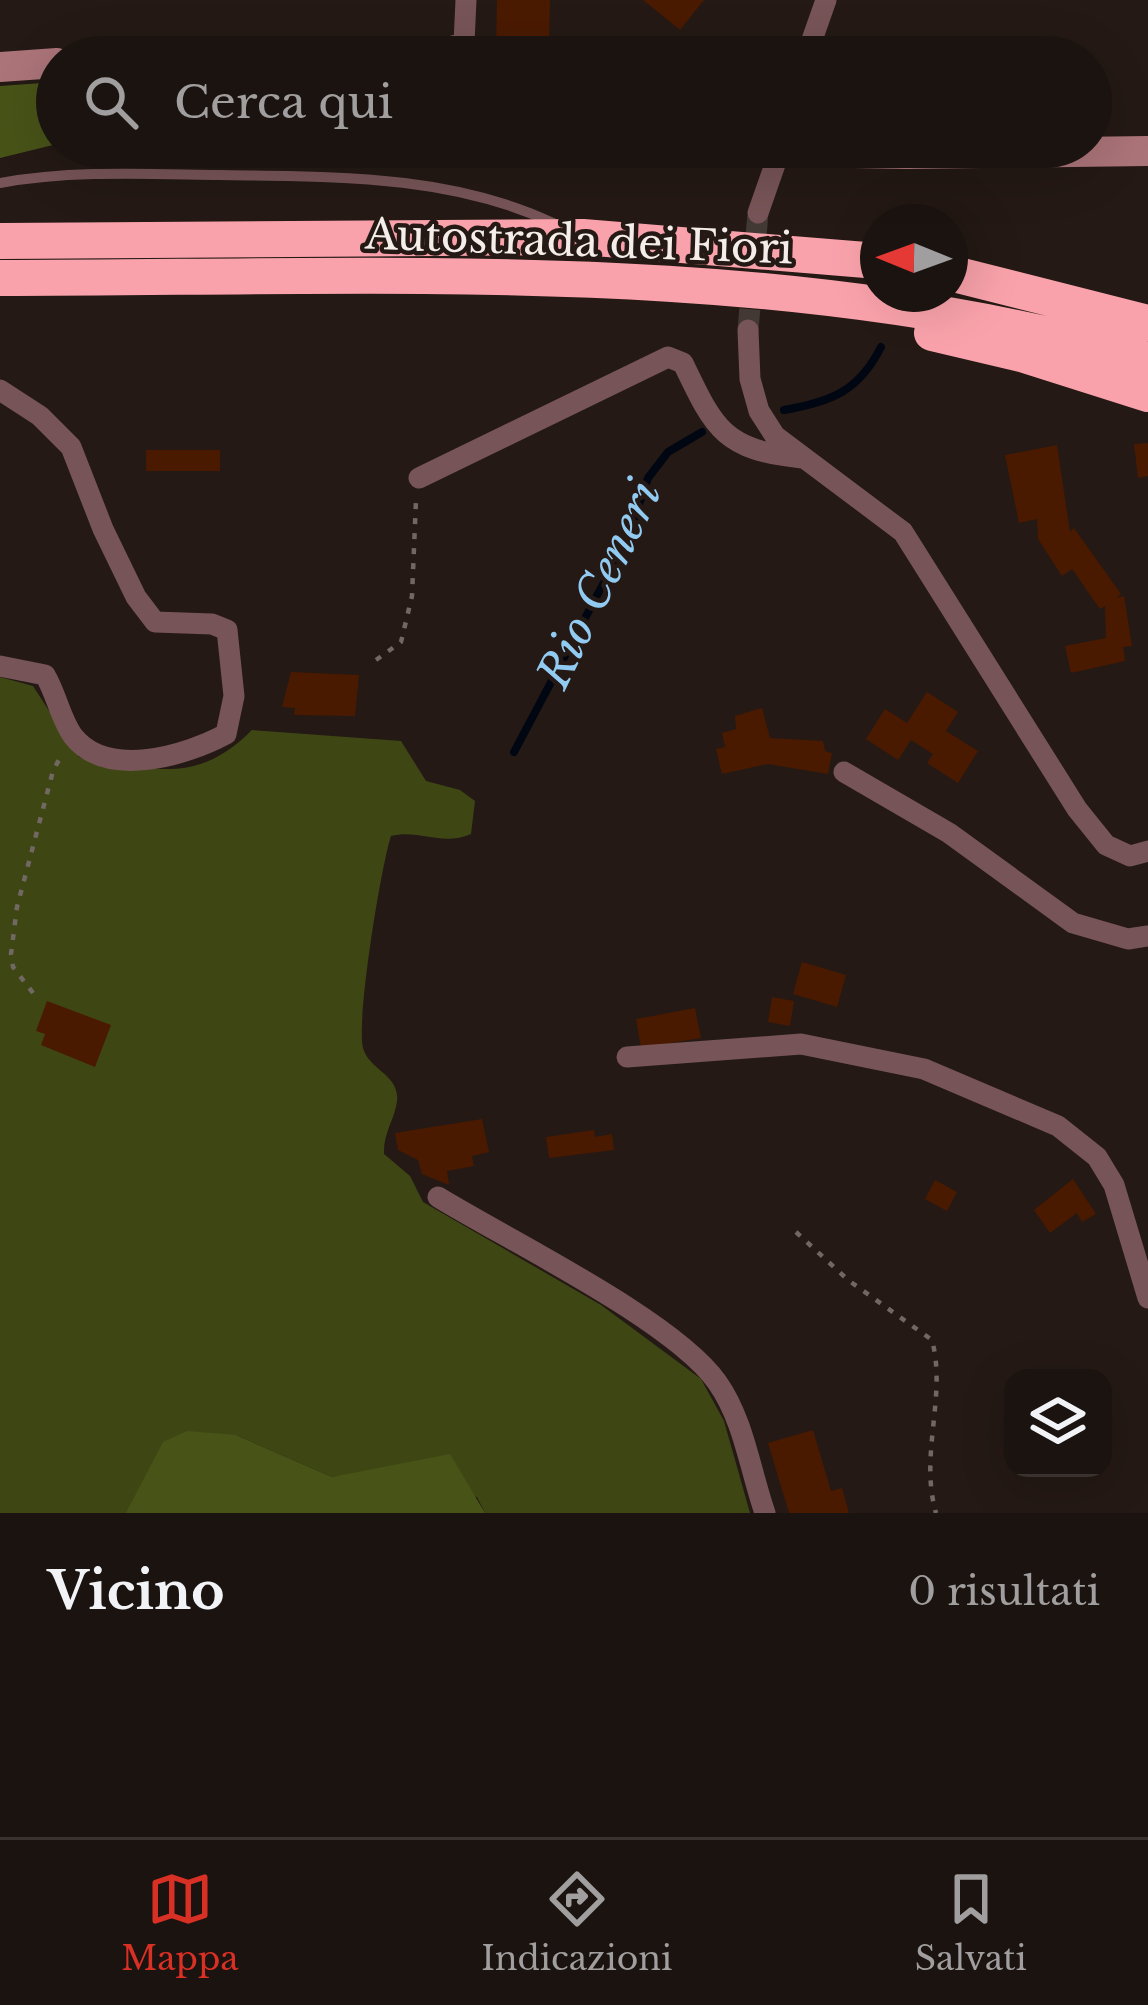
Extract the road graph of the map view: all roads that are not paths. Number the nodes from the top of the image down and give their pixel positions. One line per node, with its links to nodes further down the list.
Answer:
1 (466, 0): 3 (street)
2 (826, 0): 4 (street)
3 (464, 36)
4 (813, 36)
5 (36, 64): 6 (street)
6 (0, 67)
7 (1112, 151): 8 (street, bridge)
8 (1148, 151)
9 (774, 168): 11 (street)
10 (0, 183): 12 (lane)
11 (758, 214)
12 (583, 237): 13 (highway, Autostrada dei Fiori); 14 (highway, Autostrada dei Fiori)
13 (0, 242)
14 (860, 259)
15 (968, 263): 19 (highway)
16 (0, 278): 18 (highway, Autostrada dei Fiori)
17 (968, 278): 20 (highway)
18 (711, 291): 22 (highway, Autostrada dei Fiori); 24 (highway)
19 (1148, 296)
20 (1148, 323)
21 (748, 330): 25 (street)
22 (1148, 360)
23 (0, 390): 27 (street)
24 (1148, 394)
25 (802, 458): 26 (street); 29 (street)
26 (419, 478)
27 (0, 666)
28 (844, 772): 30 (street)
29 (1148, 851)
30 (1148, 936)
31 (627, 1058): 33 (street)
32 (438, 1197): 34 (street)
33 (1148, 1298)
34 (765, 1513)

